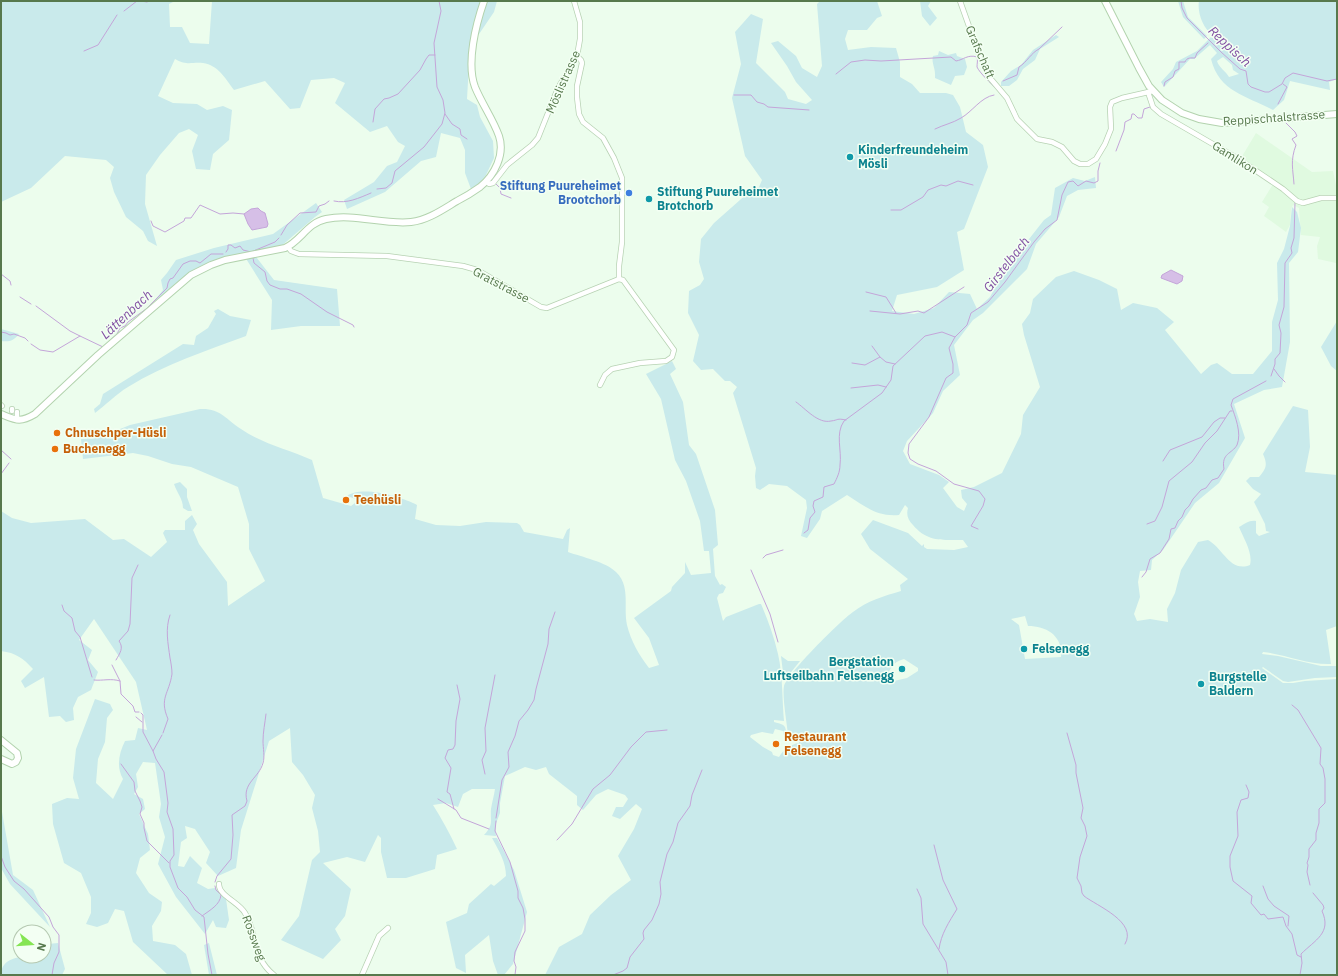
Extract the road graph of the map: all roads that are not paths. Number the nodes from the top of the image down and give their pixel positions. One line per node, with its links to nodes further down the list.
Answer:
1 (484, 1): 8 (street)
2 (574, 1): 5 (street, Möslistrasse)
3 (960, 1): 6 (street, Grafschaft)
4 (1106, 1): 6 (street, Reppischtalstrasse)
5 (577, 56): 8 (street, Möslistrasse); 11 (street)
6 (1150, 92): 7 (street, Reppischtalstrasse); 9 (street, Gamlikon)
7 (1337, 114)
8 (486, 182): 10 (street)
9 (1337, 198)
10 (288, 247): 11 (street, Gratstrasse); 15 (street)
11 (619, 279): 12 (street)
12 (600, 385)
13 (14, 411): 15 (street)
14 (1, 414): 15 (street)
15 (17, 420)
16 (1, 740): 17 (street)
17 (1, 760)
18 (218, 884): 20 (street, Rossweg)
19 (388, 928): 21 (street)
20 (274, 975)
21 (362, 975)

